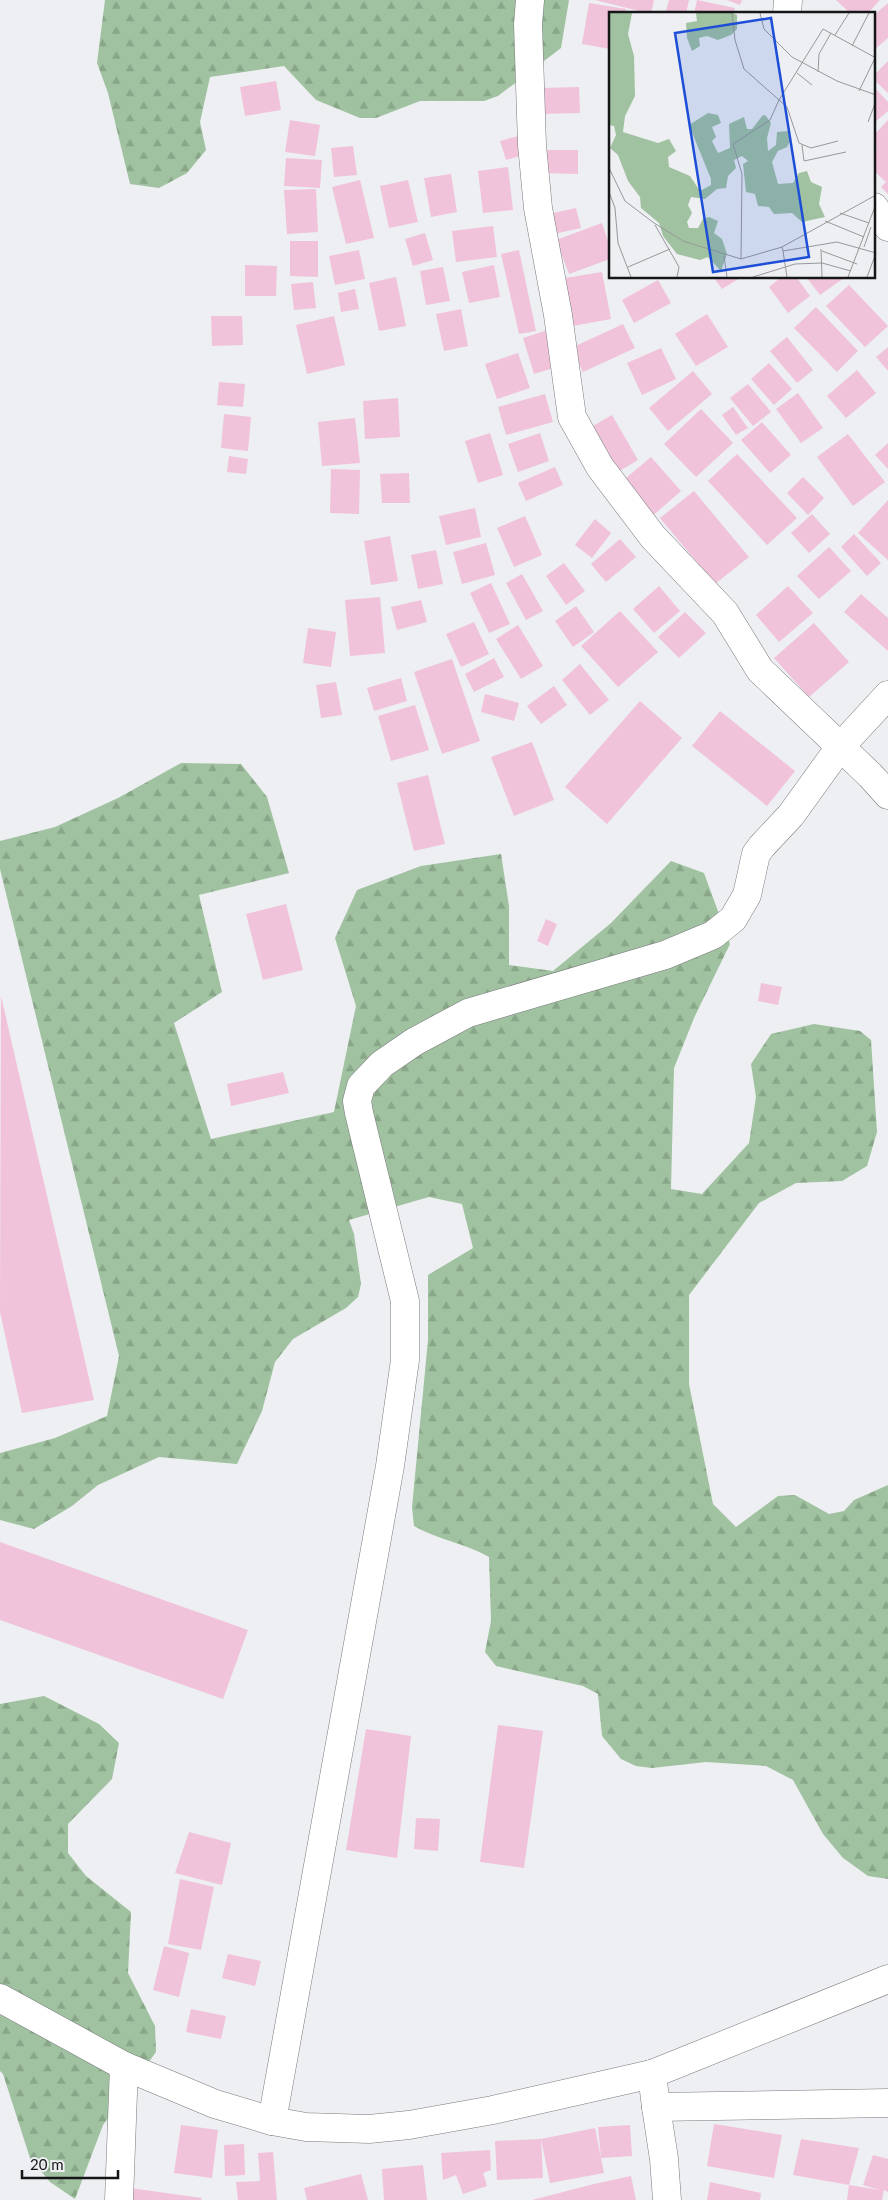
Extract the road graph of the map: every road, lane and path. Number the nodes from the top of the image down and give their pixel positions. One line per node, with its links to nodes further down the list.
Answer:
1 (530, 0): 5 (street)
2 (876, 210): 3 (street)
3 (888, 227)
4 (888, 695): 5 (street)
5 (840, 747): 6 (street); 13 (street)
6 (888, 795)
7 (888, 1979): 10 (street)
8 (0, 1998): 9 (street)
9 (124, 2066): 13 (street); 14 (street)
10 (652, 2074): 12 (street); 13 (street)
11 (888, 2103): 12 (street)
12 (656, 2107): 15 (street)
13 (272, 2121)
14 (118, 2200)
15 (667, 2200)

